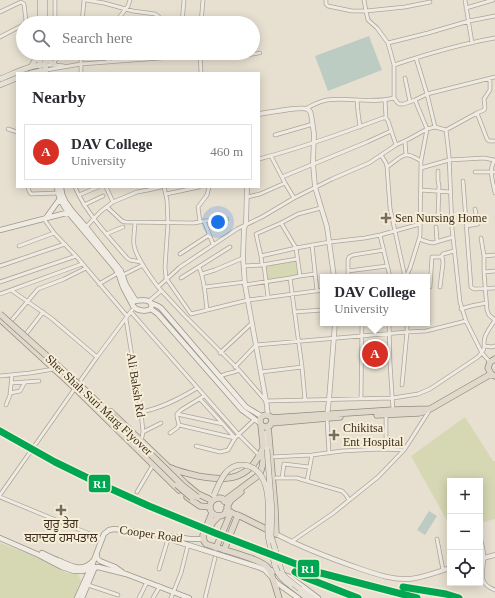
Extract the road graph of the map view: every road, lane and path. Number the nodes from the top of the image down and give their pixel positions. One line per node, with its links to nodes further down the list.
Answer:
1 (40, 0): 19 (main road)
2 (46, 0): 20 (main road)
3 (55, 0): 21 (street)
4 (85, 0): 15 (street); 22 (street)
5 (130, 0): 15 (street)
6 (184, 0): 25 (street)
7 (203, 0): 26 (street)
8 (326, 0): 16 (street)
9 (364, 0): 16 (street)
10 (465, 0): 14 (street)
11 (470, 0): 14 (street)
12 (493, 0): 14 (street)
13 (430, 2): 16 (street)
14 (466, 6): 28 (street)
15 (126, 9): 23 (street); 24 (street)
16 (366, 11): 32 (street)
17 (0, 12): 18 (street)
18 (25, 16)
19 (40, 16)
20 (45, 16)
21 (55, 16)
22 (83, 16)
23 (120, 16)
24 (158, 16)
25 (183, 16)
26 (202, 16)
27 (495, 16): 28 (street)
28 (469, 21): 32 (street); 33 (street)
29 (16, 28): 30 (street)
30 (0, 37)
31 (495, 38): 33 (street)
32 (388, 43): 44 (street)
33 (472, 43): 34 (street)
34 (416, 58): 44 (street); 56 (street)
35 (36, 60): 46 (main road)
36 (50, 60): 43 (main road)
37 (56, 60): 43 (street)
38 (81, 60): 42 (street)
39 (134, 60): 41 (street)
40 (200, 60): 49 (street)
41 (108, 62): 42 (street)
42 (81, 64): 43 (street); 48 (street)
43 (55, 65): 45 (street); 47 (street)
44 (394, 65): 57 (street)
45 (43, 69): 46 (main road)
46 (31, 70)
47 (58, 72)
48 (81, 72)
49 (200, 72)
50 (16, 75): 55 (main road)
51 (495, 77): 54 (street)
52 (16, 78): 55 (main road)
53 (405, 78): 61 (street)
54 (490, 78): 56 (street); 63 (street)
55 (0, 80)
56 (427, 94): 60 (street); 68 (street)
57 (394, 98): 59 (street); 61 (street)
58 (357, 100): 59 (street); 62 (street); 67 (street)
59 (385, 100): 65 (street)
60 (415, 100): 61 (street); 70 (street)
61 (410, 102)
62 (307, 108): 64 (street); 66 (street)
63 (477, 113): 71 (street); 76 (street)
64 (260, 114)
65 (386, 118): 67 (street); 72 (street)
66 (313, 124): 74 (street); 77 (street)
67 (360, 127): 77 (street)
68 (434, 127): 70 (street); 71 (street)
69 (8, 129): 73 (street)
70 (426, 129): 75 (street); 85 (street)
71 (446, 130): 83 (street)
72 (392, 131): 78 (street); 86 (street)
73 (16, 132)
74 (275, 135)
75 (405, 140): 78 (street); 79 (street)
76 (495, 141)
77 (314, 142): 81 (street); 86 (street)
78 (396, 145): 80 (street)
79 (406, 154): 85 (street); 87 (street)
80 (381, 155): 87 (street); 95 (street)
81 (271, 156): 82 (street); 92 (street)
82 (260, 159)
83 (449, 160): 84 (street); 88 (street); 109 (street)
84 (495, 160): 91 (street)
85 (421, 161): 88 (street)
86 (313, 164): 92 (street); 95 (street)
87 (387, 167): 140 (street)
88 (421, 168): 107 (street)
89 (438, 171): 108 (street)
90 (475, 172): 91 (street)
91 (493, 172): 111 (street)
92 (282, 177): 94 (street)
93 (463, 181): 135 (street)
94 (285, 183): 115 (street); 116 (street)
95 (315, 187): 116 (street); 121 (street)
96 (28, 188): 110 (street)
97 (57, 188): 110 (main road)
98 (61, 188): 123 (main road)
99 (76, 188): 113 (street)
100 (98, 188): 113 (street)
101 (106, 188): 118 (street)
102 (157, 188): 118 (street)
103 (163, 188): 112 (street)
104 (194, 188): 112 (street)
105 (209, 188): 130 (street)
106 (247, 188): 115 (street)
107 (420, 190): 108 (street); 134 (street)
108 (439, 191): 109 (street); 124 (street)
109 (450, 192): 145 (street)
110 (57, 193): 117 (main road)
111 (495, 193)
112 (166, 194): 131 (street)
113 (79, 195): 119 (street)
114 (103, 196): 119 (street)
115 (247, 197): 133 (street)
116 (294, 198): 133 (street)
117 (60, 200): 123 (main road); 125 (main road)
118 (113, 202): 120 (street)
119 (84, 205): 126 (street)
120 (107, 207): 126 (street); 129 (street)
121 (321, 208): 132 (street); 148 (street)
122 (475, 209): 135 (street)
123 (70, 212): 125 (main road); 136 (main road); 183 (main road)
124 (438, 216)
125 (45, 218): 139 (main road); 141 (street)
126 (94, 218): 136 (street); 142 (street)
127 (227, 219): 128 (street)
128 (204, 221): 130 (street); 143 (street)
129 (135, 222): 131 (street); 167 (street)
130 (200, 222): 131 (street)
131 (168, 223): 185 (street)
132 (281, 223): 155 (street); 161 (street)
133 (246, 224): 151 (street); 164 (street)
134 (420, 224): 140 (street); 147 (street)
135 (466, 226): 197 (street)
136 (86, 227): 183 (main road)
137 (123, 227): 142 (street)
138 (436, 227): 149 (street)
139 (0, 230)
140 (395, 231): 144 (street); 181 (street)
141 (54, 233): 150 (street); 153 (street)
142 (106, 234): 167 (street)
143 (209, 235): 151 (street); 158 (street)
144 (380, 235): 148 (street); 156 (street)
145 (453, 237): 149 (street); 157 (street)
146 (481, 238): 163 (street)
147 (419, 239): 149 (street); 182 (street)
148 (330, 242): 152 (street); 179 (street)
149 (437, 242)
150 (64, 244): 160 (street); 169 (street)
151 (213, 244): 185 (street)
152 (312, 245): 155 (street); 178 (street)
153 (19, 246)
154 (230, 247): 172 (street)
155 (296, 248): 161 (street); 165 (street)
156 (384, 250): 171 (street); 174 (street)
157 (454, 251): 162 (street); 210 (street)
158 (180, 254)
159 (495, 255): 163 (street)
160 (76, 256): 166 (street); 188 (street)
161 (261, 256): 168 (street)
162 (442, 256): 193 (street); 194 (street)
163 (484, 256): 176 (street)
164 (243, 258): 170 (street); 177 (street)
165 (297, 259): 168 (street); 184 (street)
166 (82, 264): 173 (street); 198 (street)
167 (142, 264): 183 (street); 192 (street)
168 (263, 265): 170 (street); 189 (street)
169 (0, 266)
170 (244, 266): 191 (street)
171 (387, 266): 174 (street); 180 (street)
172 (199, 267): 177 (street); 186 (street)
173 (86, 268): 190 (street); 206 (street)
174 (348, 271)
175 (495, 271): 176 (street)
176 (484, 272): 197 (street)
177 (202, 274): 195 (street)
178 (315, 274): 184 (street); 201 (street)
179 (334, 274)
180 (389, 274)
181 (404, 274)
182 (407, 274)
183 (120, 275): 190 (street); 209 (main road)
184 (300, 276): 187 (street)
185 (166, 278): 192 (street); 219 (street)
186 (181, 278)
187 (290, 278): 189 (street); 203 (street)
188 (0, 282)
189 (266, 282): 191 (street); 204 (street)
190 (99, 284): 221 (street)
191 (245, 284): 195 (street); 205 (street)
192 (158, 287): 200 (street)
193 (430, 287)
194 (440, 287)
195 (205, 288): 213 (street)
196 (495, 288): 197 (street)
197 (485, 289): 208 (street)
198 (11, 290): 202 (street); 206 (street)
199 (320, 290): 201 (street)
200 (161, 291): 207 (street); 220 (street)
201 (317, 291): 203 (street)
202 (0, 294)
203 (291, 294): 204 (street); 217 (street)
204 (268, 297): 205 (street)
205 (248, 300): 213 (street); 226 (street)
206 (27, 302): 215 (street); 223 (street)
207 (150, 302): 209 (main road); 211 (main road); 252 (main road)
208 (486, 303): 210 (street); 224 (street)
209 (134, 304): 211 (main road); 216 (street)
210 (461, 308): 225 (street)
211 (151, 309): 275 (main road)
212 (0, 310): 223 (highway)
213 (207, 310): 219 (street)
214 (320, 310): 217 (street)
215 (43, 312): 232 (street); 242 (street)
216 (131, 312): 221 (street); 259 (street)
217 (294, 312): 236 (street)
218 (0, 314): 301 (highway, Sher Shah Suri Marg Flyover, bridge)
219 (191, 314): 220 (street)
220 (185, 316): 240 (street)
221 (126, 317): 242 (street); 271 (street, Ali Baksh Rd)
222 (0, 318): 246 (highway); 301 (highway, Sher Shah Suri Marg Flyover, bridge)
223 (11, 320): 232 (highway)
224 (495, 320): 238 (street)
225 (466, 321): 231 (street); 241 (street)
226 (252, 323): 237 (street); 240 (street)
227 (335, 326): 235 (street)
228 (362, 326): 234 (street)
229 (389, 326): 233 (street)
230 (407, 326): 231 (street)
231 (407, 332): 233 (street); 257 (street)
232 (26, 334): 255 (highway)
233 (389, 334): 234 (street); 263 (street)
234 (361, 336): 235 (street); 262 (street)
235 (333, 338): 236 (street); 266 (street)
236 (299, 341): 237 (street); 245 (street)
237 (256, 345): 244 (street); 248 (street)
238 (485, 346): 239 (street); 241 (street)
239 (495, 346)
240 (220, 353): 244 (street)
241 (482, 353): 243 (street); 263 (street)
242 (97, 357): 255 (street)
243 (493, 361): 250 (highway)
244 (235, 367): 247 (street)
245 (302, 367): 248 (street); 265 (street)
246 (54, 369): 249 (street); 258 (highway)
247 (239, 370): 252 (street); 267 (street)
248 (261, 372): 267 (street)
249 (12, 375): 251 (street); 256 (street)
250 (493, 375): 269 (highway)
251 (0, 376)
252 (220, 377): 275 (main road)
253 (39, 381): 254 (street)
254 (25, 382): 256 (street); 260 (street)
255 (80, 382): 258 (street); 284 (highway)
256 (11, 383): 260 (street)
257 (402, 385)
258 (75, 388): 288 (highway); 300 (street)
259 (197, 388): 261 (street); 271 (street)
260 (10, 393): 268 (street)
261 (204, 396): 264 (street); 281 (street)
262 (361, 398): 263 (street); 266 (street)
263 (393, 398): 270 (street)
264 (200, 399): 272 (street); 277 (street)
265 (305, 400): 266 (street); 267 (street)
266 (329, 400): 274 (street)
267 (266, 401): 275 (street)
268 (6, 405)
269 (430, 409): 270 (highway); 273 (highway); 287 (street)
270 (393, 410): 274 (highway)
271 (141, 412): 279 (street, Ali Baksh Rd)
272 (177, 414): 277 (street); 278 (street)
273 (386, 414): 274 (highway); 283 (street)
274 (327, 417): 275 (highway); 289 (street)
275 (265, 421): 281 (street); 286 (highway); 292 (highway)
276 (161, 423): 279 (street)
277 (222, 424): 282 (street)
278 (179, 425): 280 (street); 282 (street)
279 (143, 432): 284 (street, Ali Baksh Rd)
280 (170, 433)
281 (239, 435): 282 (street); 291 (street)
282 (235, 438): 285 (street)
283 (386, 440)
284 (142, 441): 288 (street, Ali Baksh Rd); 293 (highway)
285 (196, 446)
286 (265, 448): 291 (highway); 352 (main road, bridge)
287 (404, 450): 289 (street); 303 (street)
288 (139, 451): 294 (highway)
289 (329, 453): 290 (street)
290 (312, 455): 292 (street); 295 (street)
291 (262, 456): 292 (street); 293 (highway); 304 (highway)
292 (271, 457): 297 (highway)
293 (165, 464): 302 (highway)
294 (152, 465): 299 (street); 305 (highway)
295 (309, 467): 296 (street); 298 (street)
296 (282, 478): 297 (street); 298 (street)
297 (272, 480): 307 (highway); 312 (highway)
298 (307, 481): 303 (street)
299 (137, 492)
300 (0, 496): 315 (street)
301 (195, 498): 302 (highway); 305 (highway)
302 (208, 499): 351 (main road, bridge)
303 (349, 500): 319 (street)
304 (224, 501): 306 (highway); 307 (highway)
305 (203, 506): 306 (highway)
306 (211, 510): 309 (highway); 310 (highway)
307 (228, 510): 308 (highway); 309 (highway); 318 (highway)
308 (238, 515): 312 (highway); 321 (highway)
309 (218, 516): 310 (highway)
310 (209, 525): 318 (highway)
311 (151, 534): 315 (main road, Cooper Road); 316 (main road); 318 (main road, Cooper Road)
312 (276, 534): 319 (street)
313 (0, 535): 325 (main road)
314 (0, 538): 332 (main road)
315 (102, 539): 322 (main road, Cooper Road)
316 (168, 539): 320 (main road); 329 (street)
317 (437, 539): 331 (street)
318 (208, 541): 321 (highway)
319 (291, 542): 331 (street)
320 (188, 545): 334 (main road); 340 (street)
321 (224, 550): 328 (highway)
322 (97, 554): 325 (main road, Cooper Road); 333 (main road)
323 (495, 555): 326 (street)
324 (215, 558): 348 (street)
325 (95, 559): 327 (main road, Cooper Road)
326 (483, 559)
327 (93, 568): 332 (main road); 333 (main road); 337 (main road, Cooper Road)
328 (268, 568): 334 (highway); 353 (main road)
329 (159, 569)
330 (447, 569): 331 (street)
331 (443, 570)
332 (77, 571): 337 (main road)
333 (126, 574): 335 (main road)
334 (272, 577): 349 (highway); 350 (main road)
335 (147, 582): 338 (main road); 344 (street)
336 (483, 582): 339 (street)
337 (86, 584): 341 (street); 342 (main road); 343 (main road)
338 (160, 586): 340 (main road); 345 (street)
339 (495, 590)
340 (174, 592): 346 (street); 347 (main road)
341 (118, 595)
342 (77, 598)
343 (82, 598)
344 (138, 598)
345 (153, 598)
346 (171, 598)
347 (189, 598)
348 (205, 598)
349 (279, 598)
350 (298, 598)
351 (307, 598)
352 (313, 598)
353 (318, 598)

